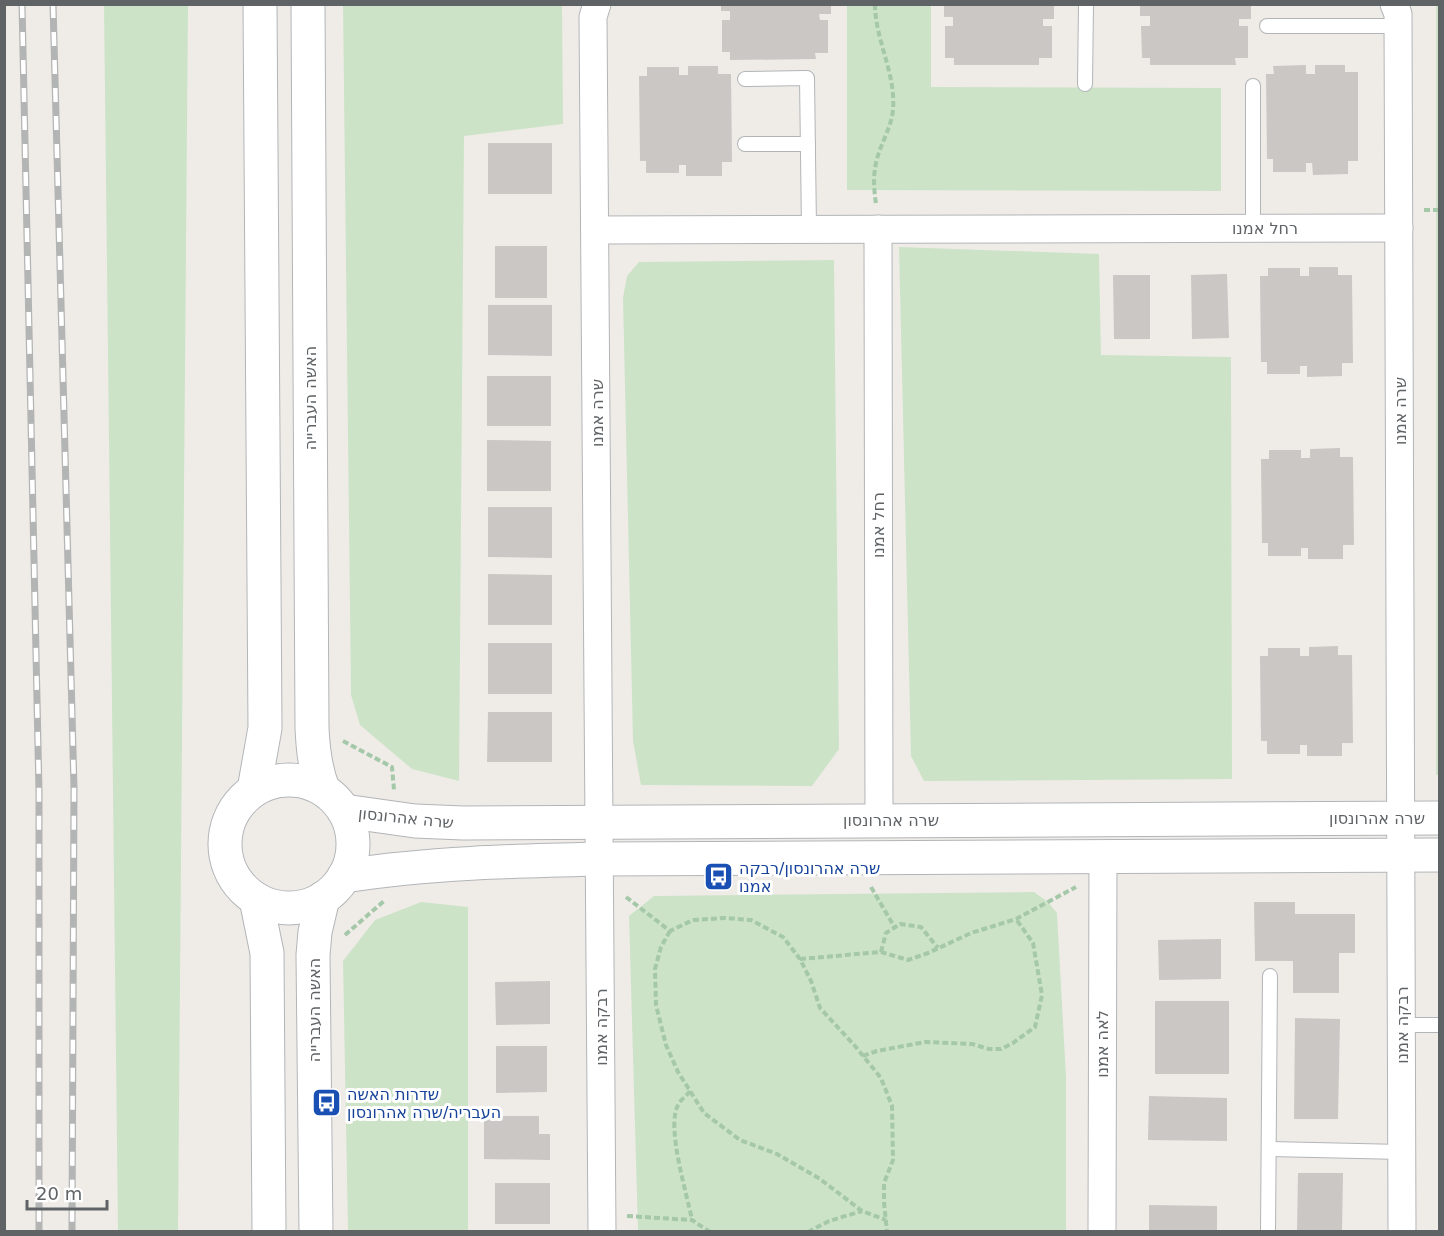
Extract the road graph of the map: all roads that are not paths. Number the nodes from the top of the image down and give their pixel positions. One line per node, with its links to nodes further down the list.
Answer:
1 (260, 4): 17 (street)
2 (308, 4): 18 (street, האשה העברייה)
3 (597, 4): 16 (street, שרה אמנו)
4 (1086, 4): 8 (lane)
5 (1396, 15): 6 (lane); 13 (street, שרה אמנו)
6 (1267, 26)
7 (745, 79): 11 (lane)
8 (1085, 84)
9 (1253, 86): 12 (lane)
10 (745, 144): 11 (lane)
11 (808, 144): 14 (lane)
12 (1253, 228): 13 (street, רחל אמנו); 15 (street, רחל אמנו)
13 (1399, 228): 19 (street, שרה אמנו)
14 (809, 229): 15 (street, רחל אמנו); 16 (street, רחל אמנו)
15 (878, 229): 21 (street, רחל אמנו)
16 (595, 230): 22 (street, שרה אמנו)
17 (254, 790): 18 (street); 28 (street)
18 (333, 800): 22 (street, שרה אהרונסון); 27 (street)
19 (1400, 818): 20 (street, שרה אהרונסון); 21 (street, שרה אהרונסון); 23 (street, רבקה אמנו)
20 (1440, 818)
21 (879, 820): 22 (street, שרה אהרונסון)
22 (599, 822): 26 (street, רבקה אמנו)
23 (1401, 855): 24 (street); 25 (street); 31 (street, רבקה אמנו)
24 (1440, 855)
25 (1103, 865): 26 (street); 37 (street, לאה אמנו)
26 (599, 867): 27 (street); 34 (street, רבקה אמנו)
27 (334, 887): 28 (street); 36 (street, האשה העברייה)
28 (256, 899): 35 (street)
29 (1270, 976): 32 (lane)
30 (1440, 1024): 31 (lane)
31 (1402, 1025): 33 (street, רבקה אמנו)
32 (1269, 1149): 33 (lane); 38 (lane)
33 (1402, 1152): 39 (street, רבקה אמנו)
34 (602, 1224)
35 (269, 1232)
36 (316, 1232)
37 (1102, 1232)
38 (1268, 1232)
39 (1402, 1232)

